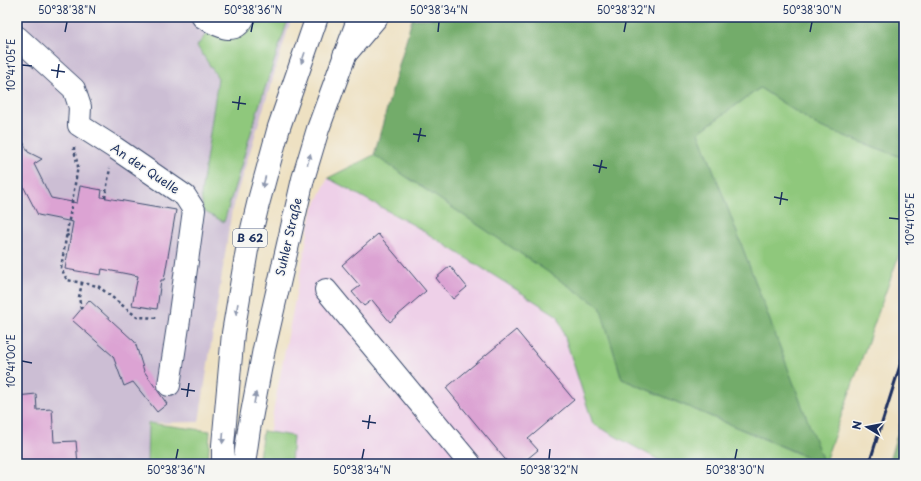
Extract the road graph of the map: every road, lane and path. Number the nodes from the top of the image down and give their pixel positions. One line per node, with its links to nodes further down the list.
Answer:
1 (203, 17): 2 (main road)
2 (244, 17)
3 (317, 17): 18 (main road, B 62, one-way to 18)
4 (359, 17): 7 (main road, Suhler Straße)
5 (377, 17): 7 (main road)
6 (17, 37): 8 (main road)
7 (344, 56): 19 (main road, Suhler Straße, one-way to 7)
8 (79, 125): 9 (main road, An der Quelle); 12 (path)
9 (115, 148): 10 (path); 16 (main road, An der Quelle)
10 (105, 198)
11 (71, 234): 12 (path)
12 (66, 236): 13 (path)
13 (82, 283): 15 (path); 16 (path)
14 (326, 290): 20 (main road)
15 (81, 309)
16 (180, 320): 17 (main road, An der Quelle)
17 (169, 385)
18 (223, 464)
19 (244, 464)
20 (470, 464)

